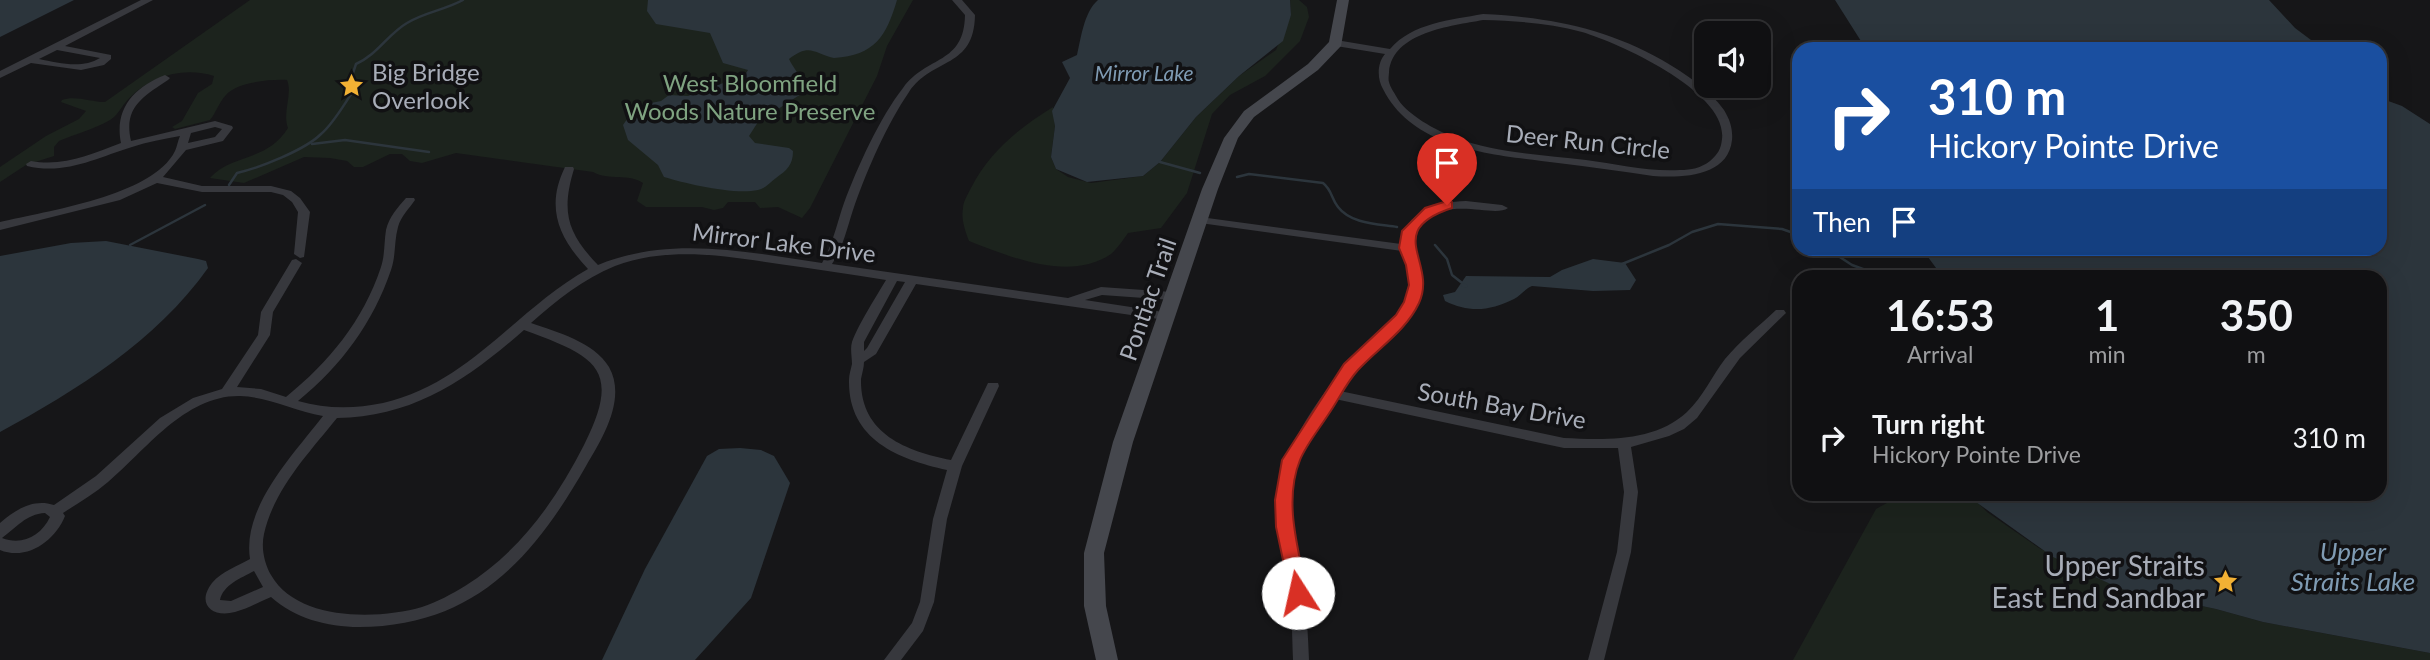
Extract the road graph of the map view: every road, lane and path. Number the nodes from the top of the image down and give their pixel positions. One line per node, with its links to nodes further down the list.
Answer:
1 (148, 0): 5 (street)
2 (957, 0): 22 (street)
3 (1343, 0): 4 (main road)
4 (1336, 43): 6 (street); 18 (main road, Pontiac Trail)
5 (55, 47): 7 (street); 7 (street)
6 (1389, 52): 6 (street, Deer Run Circle)
7 (29, 60): 8 (street)
8 (0, 75)
9 (165, 78): 11 (street)
10 (186, 131): 11 (street); 12 (street); 12 (street)
11 (127, 145): 13 (street)
12 (182, 148): 15 (street)
13 (31, 164)
14 (569, 169): 23 (street)
15 (156, 179): 19 (street); 21 (street)
16 (410, 200): 37 (street)
17 (1502, 208): 20 (street)
18 (1200, 220): 20 (street); 26 (main road, Pontiac Trail)
19 (0, 226)
20 (1406, 248): 36 (street)
21 (298, 258): 35 (street)
22 (825, 267): 23 (street, Mirror Lake Drive); 24 (street, Mirror Lake Drive)
23 (596, 270): 30 (street, Mirror Lake Drive)
24 (893, 277): 25 (street, Mirror Lake Drive); 31 (street)
25 (913, 279): 27 (street, Mirror Lake Drive); 32 (street)
26 (1172, 296): 27 (street, Mirror Lake Drive); 29 (main road, Pontiac Trail)
27 (1071, 301): 29 (street, Mirror Lake Drive)
28 (1780, 313): 39 (street, South Bay Drive)
29 (1166, 316): 47 (main road, Pontiac Trail)
30 (524, 325): 38 (street, Mirror Lake Drive); 45 (street)
31 (866, 325): 32 (street); 33 (street)
32 (885, 327): 33 (street)
33 (859, 360): 40 (street)
34 (993, 386): 40 (street)
35 (228, 392): 37 (street, Mirror Lake Drive); 41 (street, Mirror Lake Drive)
36 (1332, 394): 39 (street, South Bay Drive); 48 (street)
37 (287, 403): 38 (street, Mirror Lake Drive)
38 (333, 413): 44 (street)
39 (1624, 444): 49 (street)
40 (955, 466): 46 (street)
41 (55, 511): 42 (street); 43 (street)
42 (0, 533)
43 (0, 543)
44 (258, 562): 45 (street); 45 (street)
45 (271, 590)
46 (892, 660)
47 (1107, 660)
48 (1301, 660)
49 (1596, 660)

